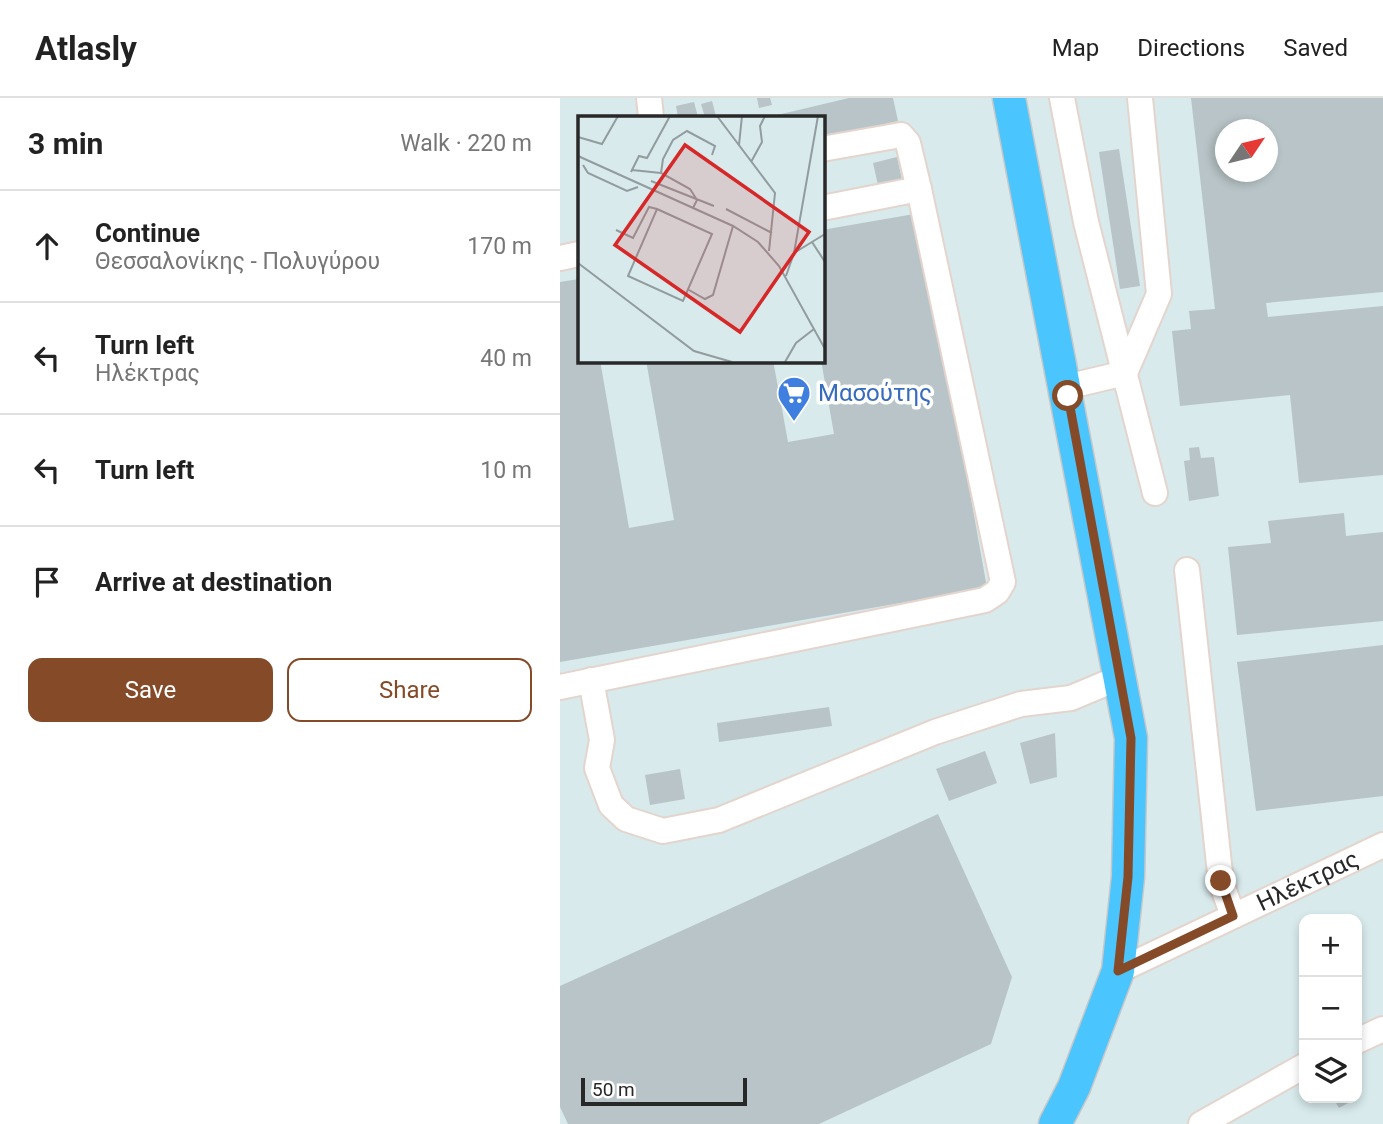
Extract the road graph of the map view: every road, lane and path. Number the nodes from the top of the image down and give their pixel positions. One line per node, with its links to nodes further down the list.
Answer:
1 (649, 98): 5 (street)
2 (1009, 98): 12 (main road)
3 (1062, 98): 11 (street)
4 (1140, 98): 11 (street)
5 (651, 116)
6 (824, 149): 7 (street)
7 (919, 189): 8 (street); 16 (street)
8 (824, 208)
9 (578, 254): 10 (street)
10 (560, 258)
11 (1125, 373): 12 (street); 13 (street)
12 (1066, 387): 15 (main road)
13 (1155, 493)
14 (1186, 570): 19 (street)
15 (1121, 677): 16 (street); 20 (main road)
16 (591, 680): 17 (street)
17 (560, 687)
18 (1383, 845): 19 (street, Ηλέκτρας)
19 (1233, 916): 20 (street, Ηλέκτρας)
20 (1118, 971): 25 (main road)
21 (1383, 1029): 22 (street)
22 (1359, 1040)
23 (1299, 1069): 24 (street)
24 (1208, 1123)
25 (1055, 1124)

